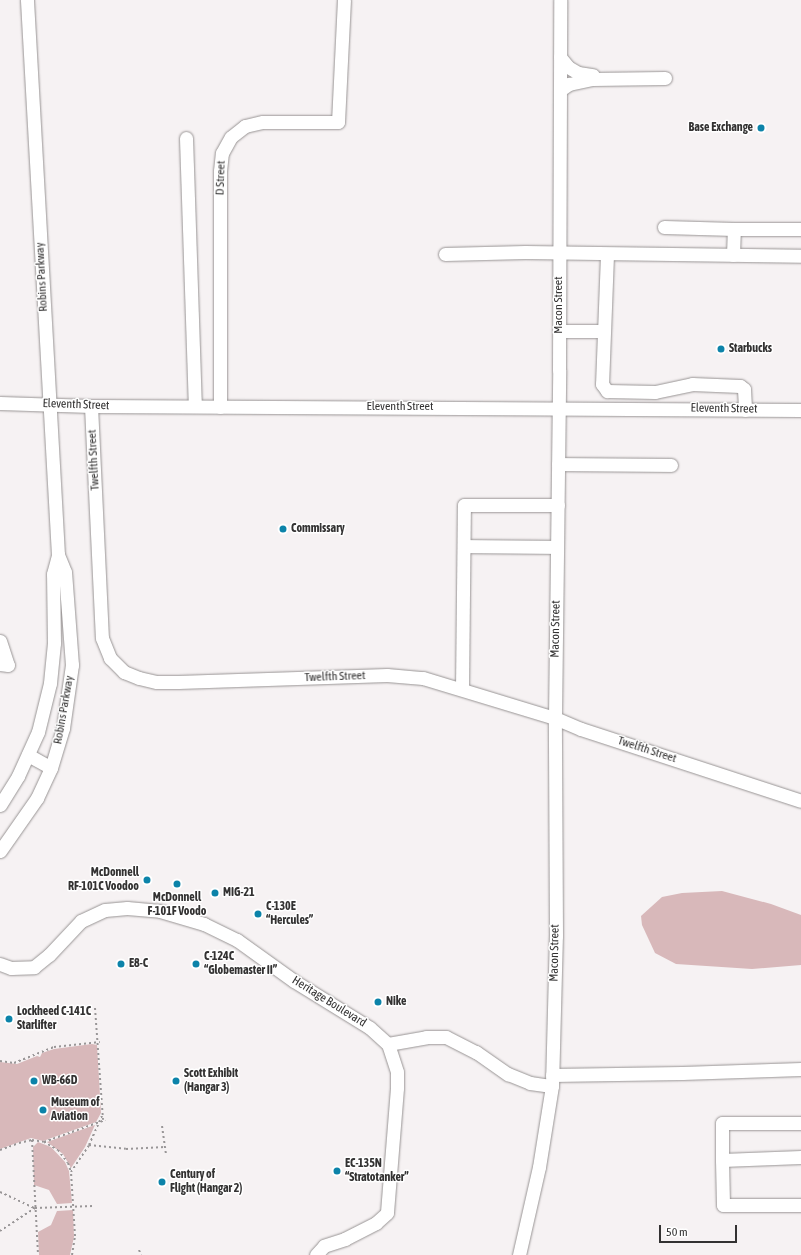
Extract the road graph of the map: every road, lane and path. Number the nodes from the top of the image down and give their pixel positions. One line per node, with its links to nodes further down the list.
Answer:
1 (27, 0): 20 (street, Robins Parkway)
2 (344, 0): 23 (street, D Street)
3 (560, 0): 4 (street, Macon Street)
4 (560, 57): 5 (street); 7 (street, Macon Street)
5 (620, 78): 6 (street); 7 (street)
6 (665, 78)
7 (560, 90): 13 (street, Macon Street)
8 (186, 138): 22 (street)
9 (664, 227): 10 (street)
10 (734, 229): 11 (street); 15 (street)
11 (801, 229)
12 (445, 254): 13 (street)
13 (559, 254): 14 (street); 17 (street, Macon Street)
14 (607, 254): 15 (street); 18 (street)
15 (733, 255): 16 (street)
16 (801, 256)
17 (559, 331): 18 (street); 24 (street, Macon Street)
18 (604, 331): 25 (street)
19 (0, 403): 20 (street, Eleventh Street)
20 (50, 404): 21 (street, Eleventh Street); 32 (street, Robins Parkway)
21 (91, 406): 22 (street, Eleventh Street); 37 (street, Twelfth Street)
22 (195, 406): 23 (street, Eleventh Street)
23 (220, 407): 24 (street, Eleventh Street)
24 (559, 408): 25 (street, Eleventh Street); 27 (street, Macon Street)
25 (745, 410): 26 (street, Eleventh Street)
26 (801, 410)
27 (558, 464): 28 (street); 29 (street, Macon Street)
28 (671, 465)
29 (558, 505): 30 (street); 31 (street, Macon Street)
30 (464, 546): 31 (street); 37 (street)
31 (557, 547): 38 (street, Macon Street)
32 (58, 555): 35 (street, Robins Parkway); 36 (street, Robins Parkway)
33 (0, 641): 34 (street)
34 (0, 664)
35 (51, 671): 36 (street); 39 (street, Robins Parkway)
36 (71, 675): 40 (street, Robins Parkway)
37 (462, 689): 38 (street, Twelfth Street)
38 (555, 718): 41 (street, Twelfth Street); 50 (street, Macon Street)
39 (28, 755): 40 (street); 42 (street, Robins Parkway)
40 (51, 768): 43 (street, Robins Parkway)
41 (801, 801)
42 (0, 805)
43 (0, 851)
44 (0, 964): 47 (street, Heritage Boulevard)
45 (96, 1008): 46 (path)
46 (99, 1042): 48 (path); 51 (path)
47 (388, 1044): 50 (street); 74 (street)
48 (0, 1061)
49 (801, 1069): 50 (street)
50 (552, 1080): 75 (street, Macon Street)
51 (103, 1114): 52 (path); 52 (path)
52 (98, 1122): 56 (path); 57 (path)
53 (801, 1123): 62 (street)
54 (162, 1126): 58 (path)
55 (32, 1140): 56 (path); 59 (path); 68 (path)
56 (44, 1142): 63 (path)
57 (89, 1145): 58 (path); 63 (path)
58 (165, 1147): 60 (path)
59 (0, 1150)
60 (166, 1154)
61 (801, 1157): 62 (street)
62 (722, 1160): 65 (street)
63 (71, 1172): 67 (path)
64 (0, 1192): 68 (path)
65 (801, 1205)
66 (93, 1206): 67 (path)
67 (74, 1207): 68 (path); 72 (path)
68 (35, 1208): 69 (path); 71 (path)
69 (0, 1231)
70 (139, 1250): 73 (path)
71 (38, 1255)
72 (72, 1255)
73 (141, 1255)
74 (316, 1255)
75 (519, 1255)

